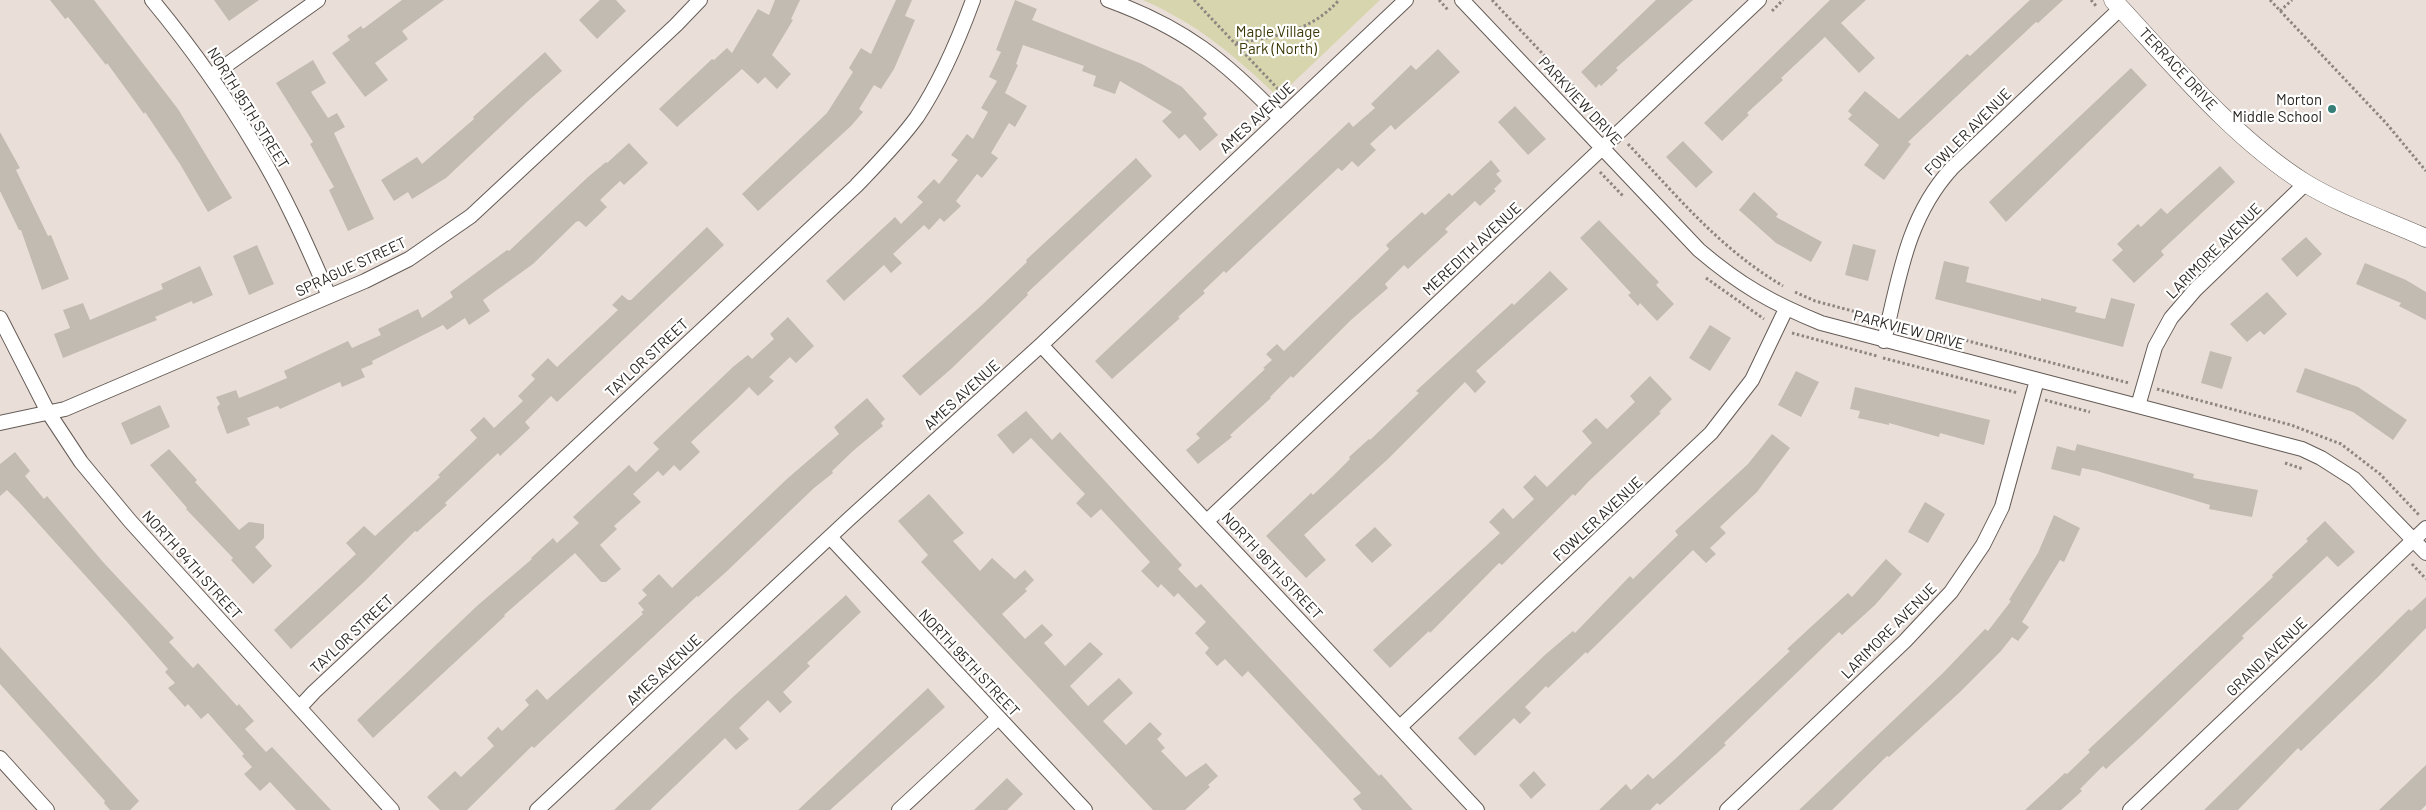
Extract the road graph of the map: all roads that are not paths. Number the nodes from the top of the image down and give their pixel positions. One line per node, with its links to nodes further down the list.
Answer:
1 (152, 0): 10 (street, NORTH 95TH STREET)
2 (318, 0): 10 (street)
3 (700, 0): 15 (street, SPRAGUE STREET)
4 (973, 0): 29 (street, TAYLOR STREET)
5 (1108, 0): 11 (street)
6 (1406, 0): 11 (street, AMES AVENUE)
7 (1462, 0): 12 (street, PARKVIEW DRIVE)
8 (1759, 0): 12 (street, MEREDITH AVENUE)
9 (2117, 4): 13 (street, TERRACE DRIVE); 18 (street, FOWLER AVENUE)
10 (211, 76): 15 (street, NORTH 95TH STREET)
11 (1280, 118): 19 (street, AMES AVENUE)
12 (1602, 148): 16 (street, PARKVIEW DRIVE); 24 (street, MEREDITH AVENUE)
13 (2306, 183): 14 (street, TERRACE DRIVE); 21 (street, LARIMORE AVENUE)
14 (2426, 238)
15 (329, 296): 22 (street, SPRAGUE STREET)
16 (1786, 309): 18 (street, PARKVIEW DRIVE); 31 (street, FOWLER AVENUE)
17 (0, 318): 22 (street, NORTH 94TH STREET)
18 (1884, 341): 20 (street, PARKVIEW DRIVE)
19 (1041, 345): 24 (street, NORTH 96TH STREET); 26 (street, AMES AVENUE)
20 (2037, 380): 21 (street, PARKVIEW DRIVE); 39 (street, LARIMORE AVENUE)
21 (2138, 406): 27 (street, PARKVIEW DRIVE)
22 (48, 412): 23 (street, SPRAGUE STREET); 29 (street, NORTH 94TH STREET)
23 (0, 423)
24 (1207, 522): 31 (street, NORTH 96TH STREET)
25 (2426, 528): 27 (street, GRAND AVENUE)
26 (830, 538): 30 (street, NORTH 95TH STREET); 35 (street, AMES AVENUE)
27 (2414, 540): 28 (street, PARKVIEW DRIVE); 40 (street, GRAND AVENUE)
28 (2426, 553)
29 (300, 707): 34 (street, NORTH 94TH STREET)
30 (998, 718): 36 (street); 37 (street, NORTH 95TH STREET)
31 (1400, 728): 38 (street, NORTH 96TH STREET)
32 (0, 758): 33 (street)
33 (47, 810)
34 (392, 810)
35 (537, 810)
36 (899, 810)
37 (1085, 810)
38 (1477, 810)
39 (1727, 810)
40 (2130, 810)

